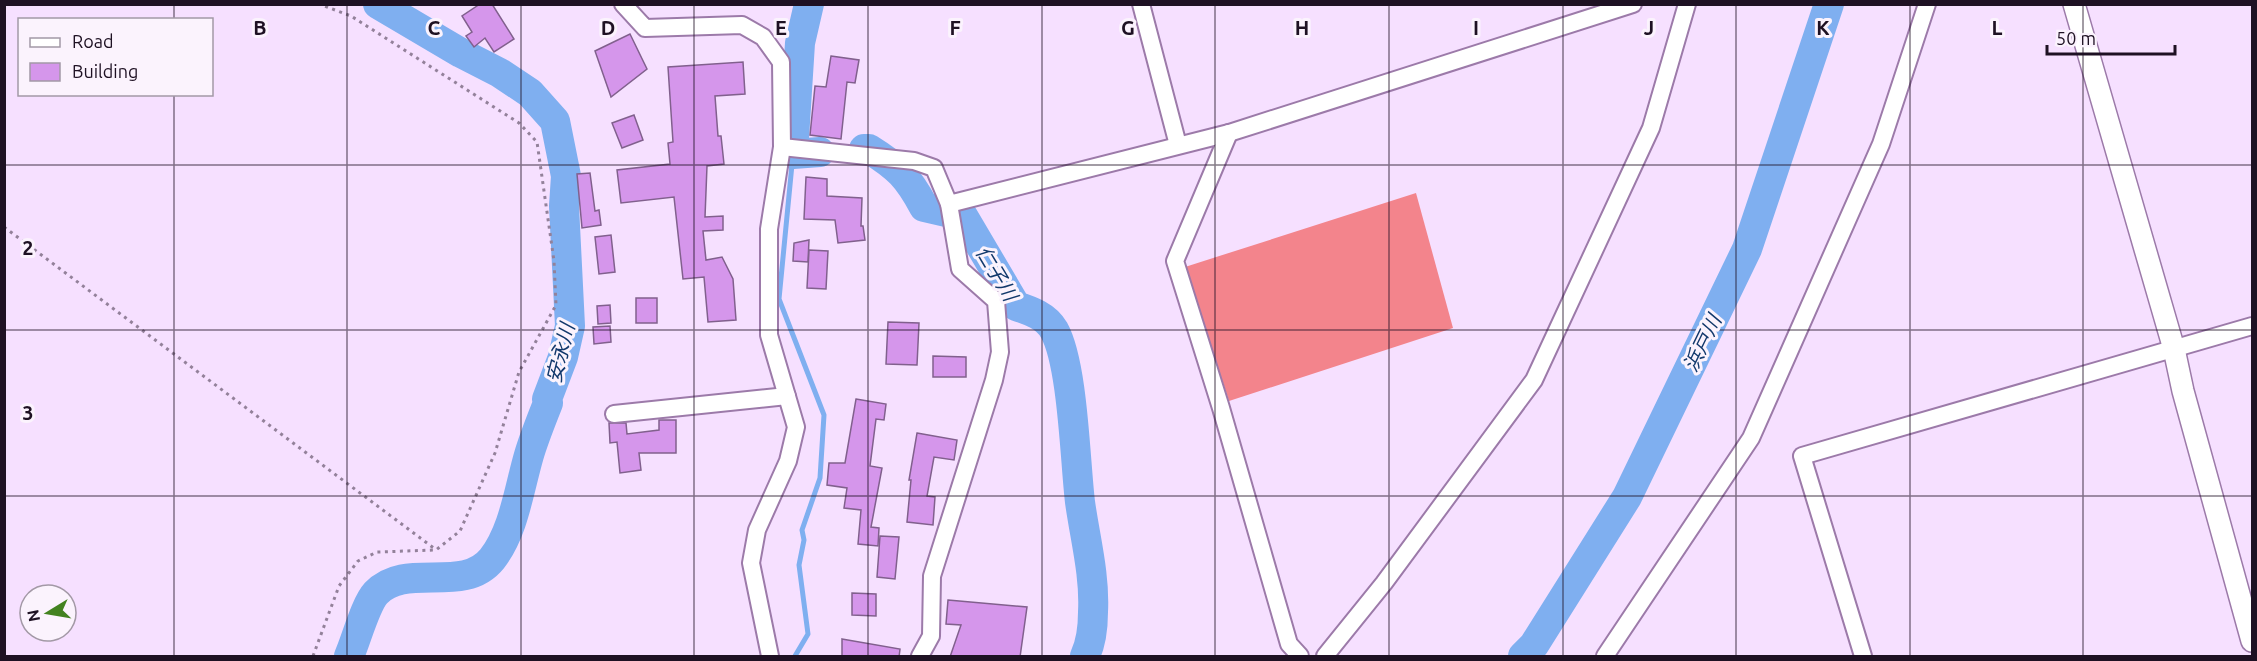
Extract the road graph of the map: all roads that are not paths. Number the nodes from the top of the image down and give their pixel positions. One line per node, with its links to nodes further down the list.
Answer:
1 (623, 4): 9 (street)
2 (1141, 4): 8 (street)
3 (1633, 4): 7 (street)
4 (1687, 4): 19 (street)
5 (1927, 4): 20 (street)
6 (2074, 4): 12 (street)
7 (1229, 133): 8 (street); 18 (street)
8 (1178, 145): 10 (street)
9 (782, 147): 10 (street); 13 (street)
10 (950, 204): 17 (street)
11 (2253, 326): 12 (street)
12 (2174, 349): 15 (street); 21 (street)
13 (787, 396): 14 (street); 16 (street)
14 (614, 414)
15 (2253, 641)
16 (770, 657)
17 (920, 657)
18 (1300, 657)
19 (1325, 657)
20 (1605, 657)
21 (1863, 657)

